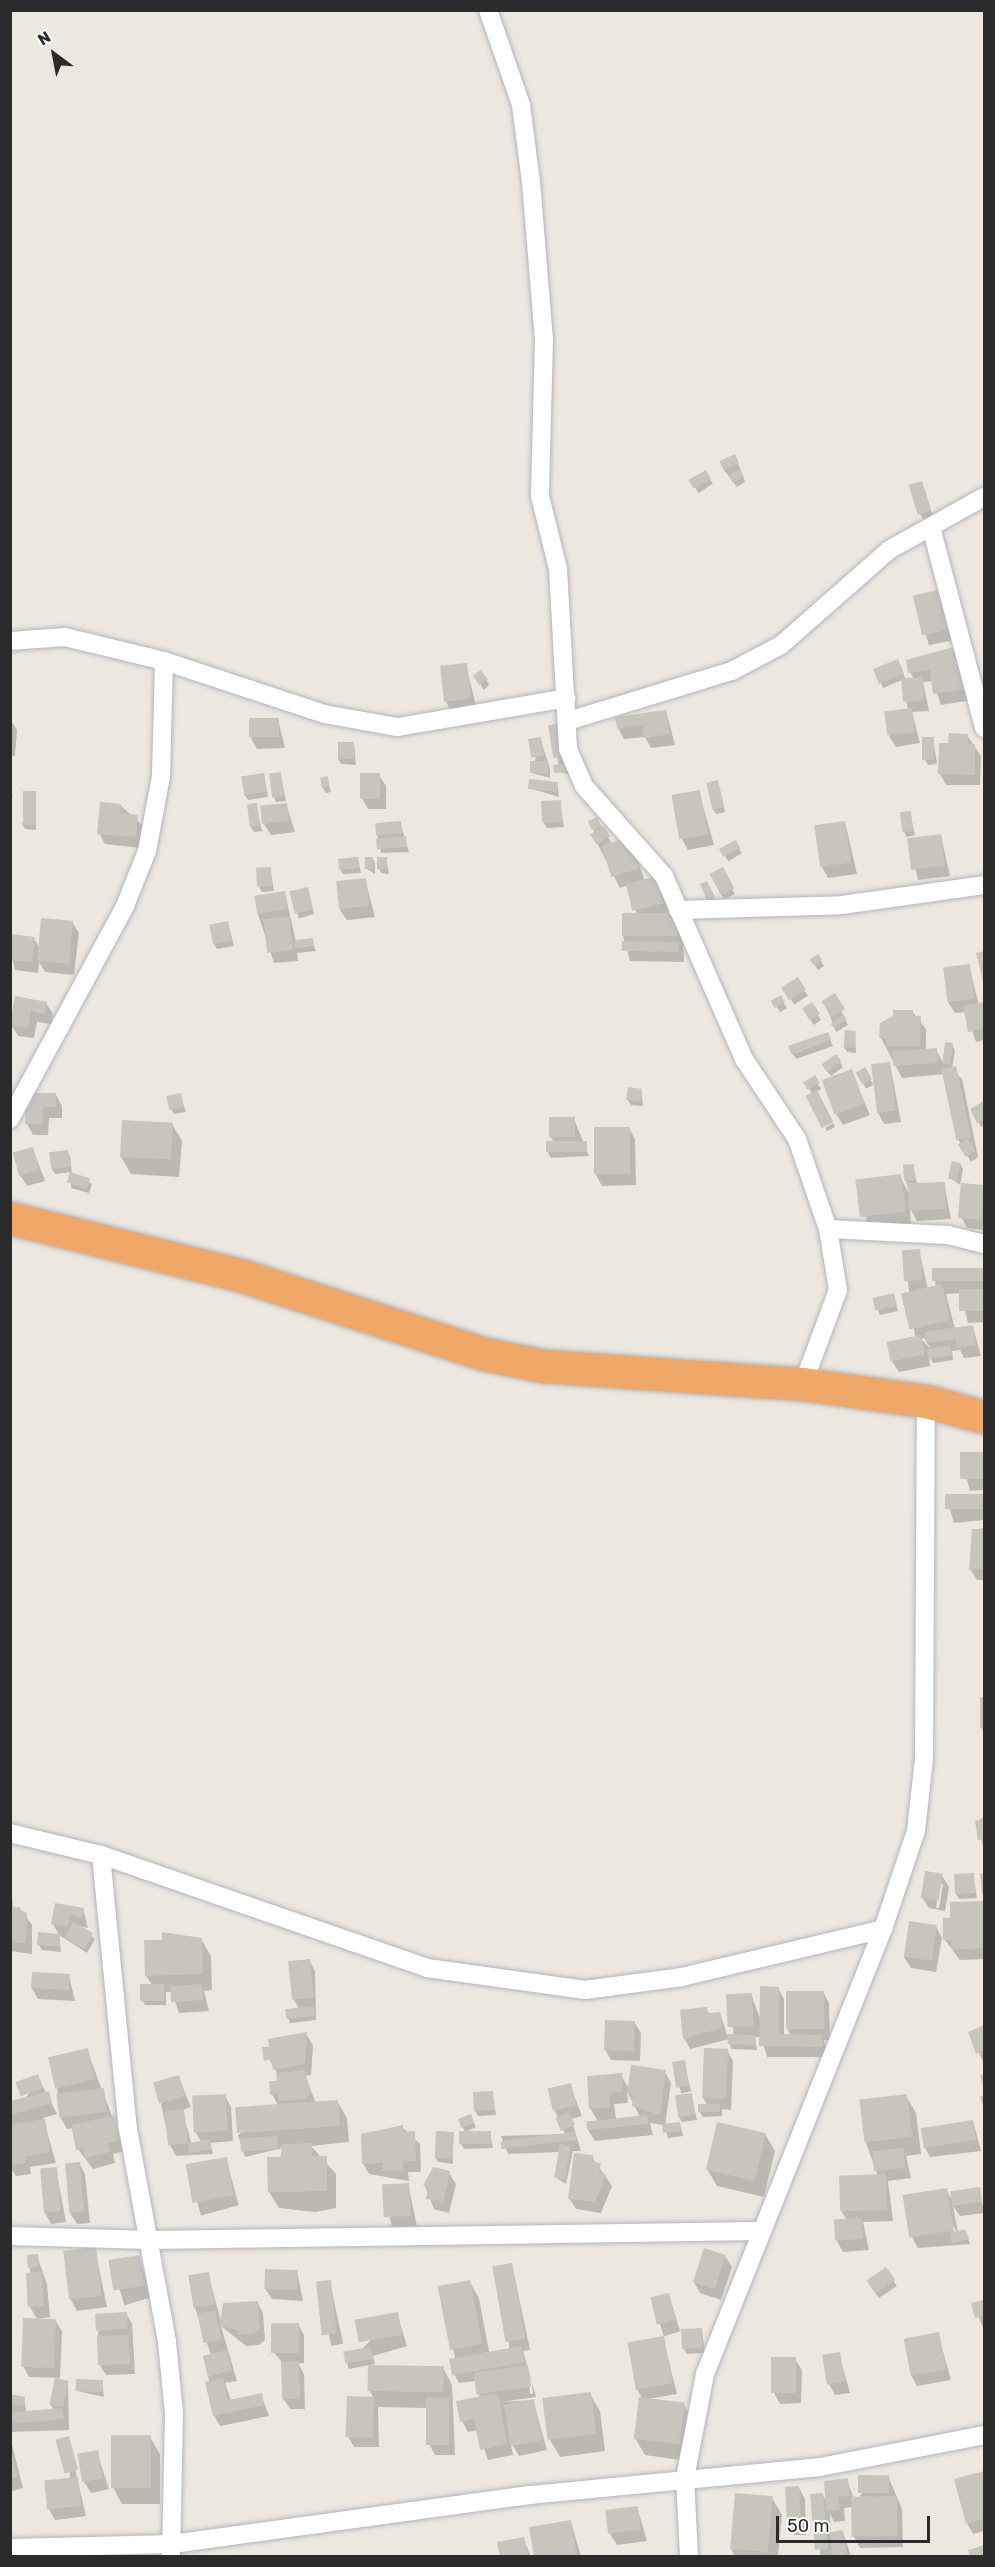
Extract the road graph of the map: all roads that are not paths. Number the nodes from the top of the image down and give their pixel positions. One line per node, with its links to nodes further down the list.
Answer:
1 (488, 10): 6 (street)
2 (984, 497): 3 (street)
3 (931, 527): 7 (street); 8 (street)
4 (10, 641): 5 (street)
5 (164, 661): 6 (street); 11 (street)
6 (567, 698): 7 (street)
7 (568, 721): 10 (street)
8 (984, 728)
9 (984, 885): 10 (street)
10 (678, 910): 13 (street)
11 (10, 1119)
12 (10, 1218): 15 (highway)
13 (828, 1229): 14 (street); 15 (street)
14 (984, 1244)
15 (803, 1384): 16 (highway)
16 (926, 1401): 17 (highway); 20 (street)
17 (984, 1417)
18 (10, 1833): 19 (street)
19 (101, 1855): 20 (street); 23 (street)
20 (883, 1929): 21 (street)
21 (758, 2231): 23 (street); 25 (street)
22 (10, 2236): 23 (street)
23 (150, 2240): 27 (street)
24 (984, 2435): 25 (street)
25 (685, 2478): 27 (street); 28 (street)
26 (10, 2548): 27 (street)
27 (172, 2550)
28 (690, 2556)

